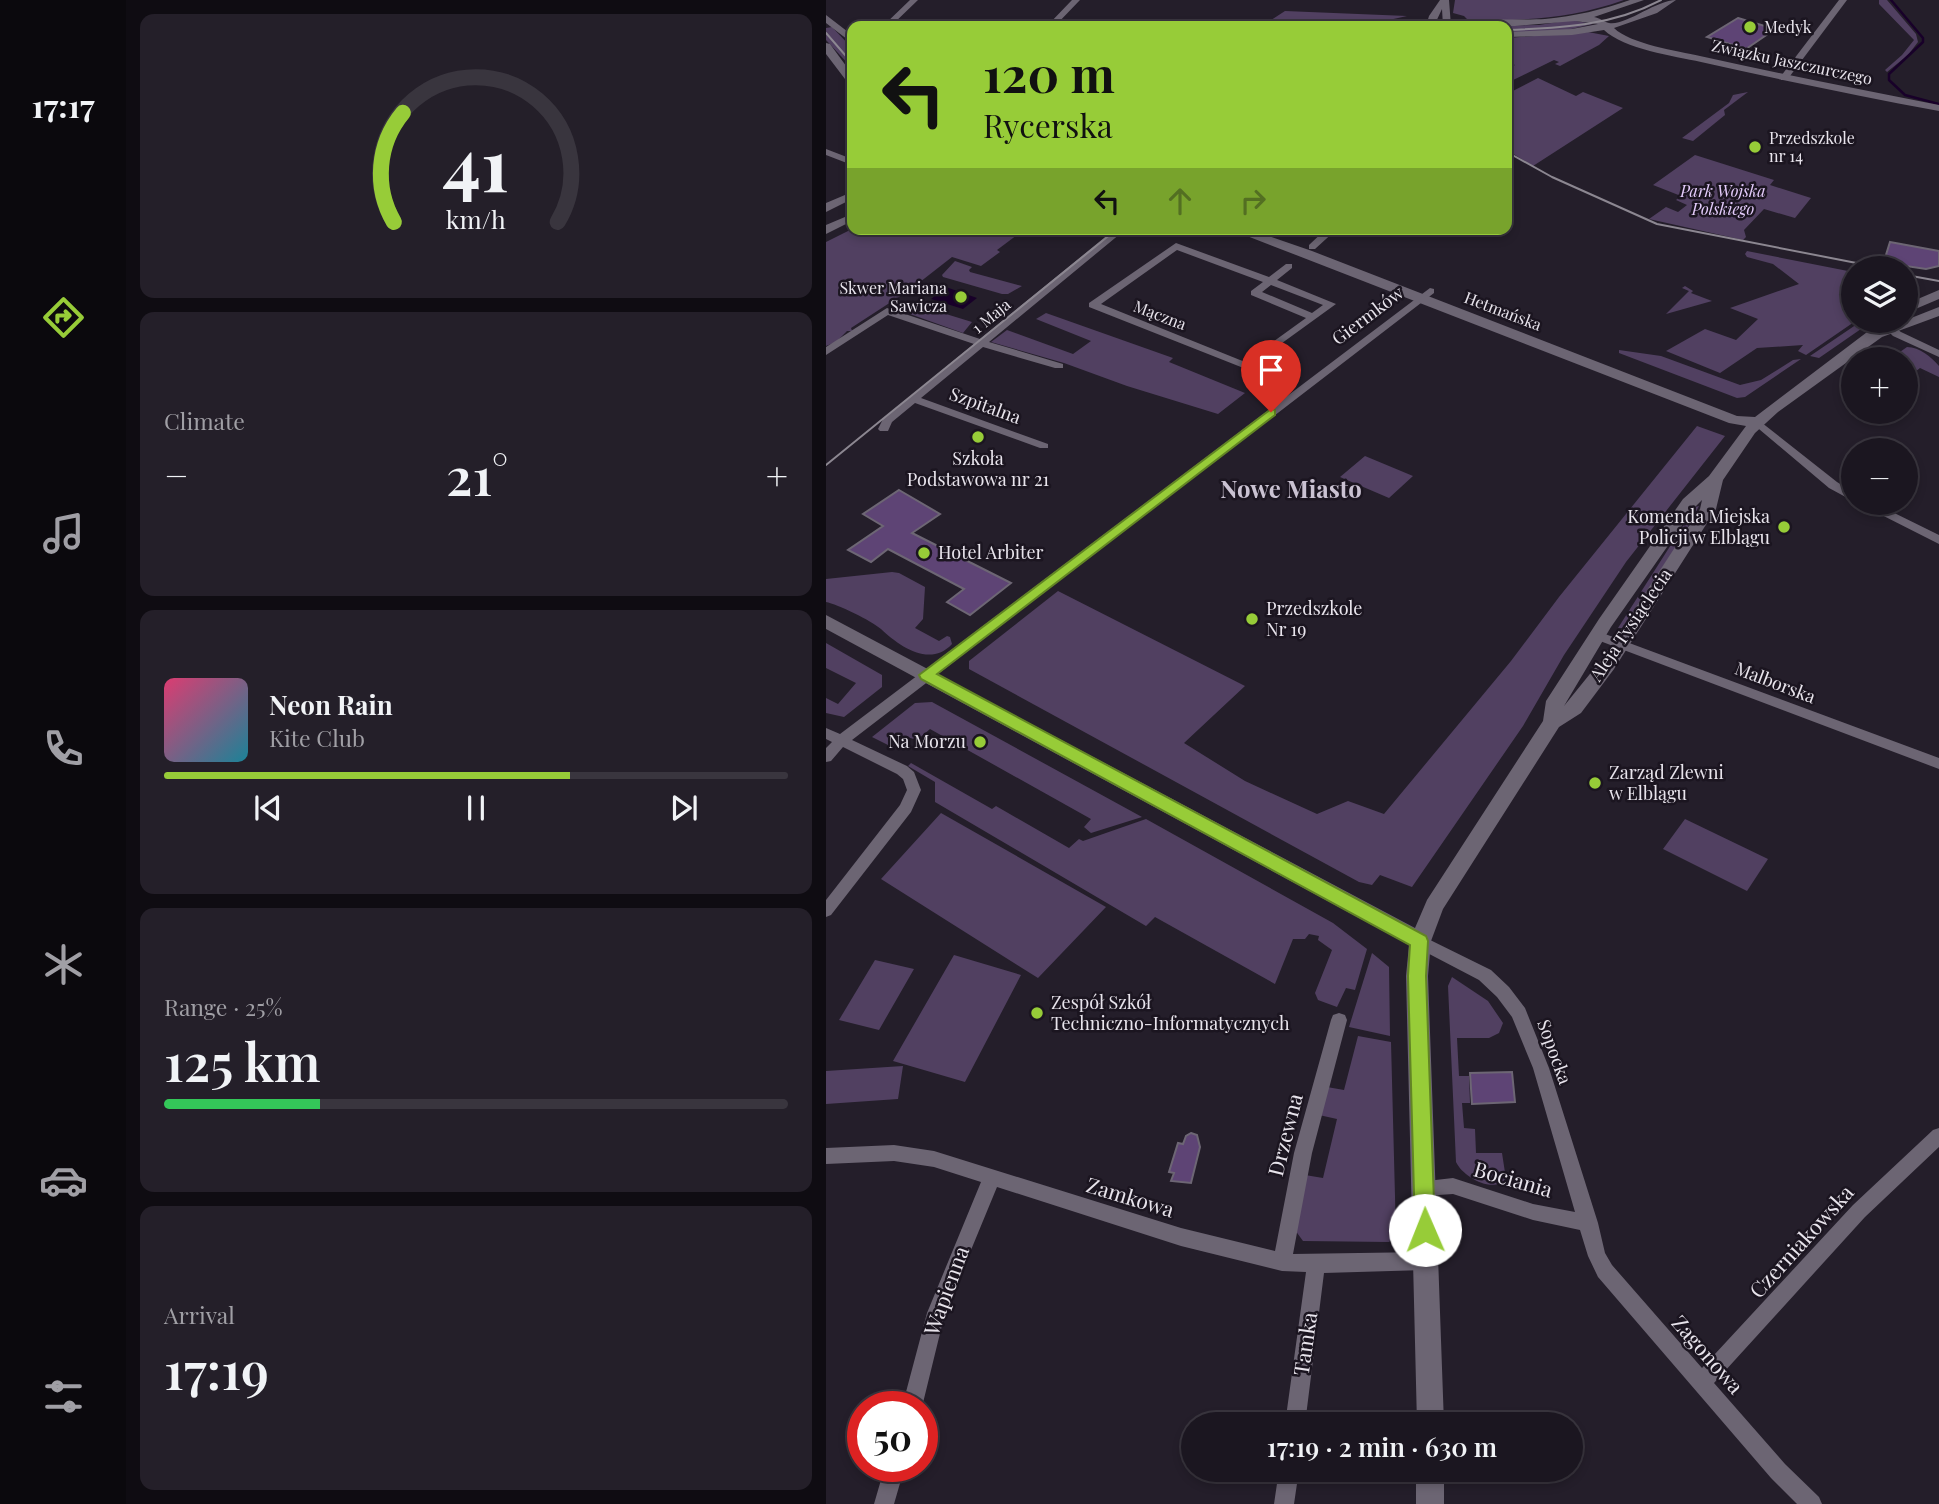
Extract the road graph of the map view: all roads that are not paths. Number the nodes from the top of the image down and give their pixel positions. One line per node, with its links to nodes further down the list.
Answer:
1 (914, 0): 9 (street)
2 (1076, 0): 10 (street)
3 (1445, 0): 11 (street); 12 (street)
4 (1639, 0): 8 (street)
5 (1671, 0): 8 (street)
6 (1843, 0): 18 (street)
7 (826, 18): 14 (main road)
8 (1604, 20): 13 (street, Związku Jaszczurczego); 15 (street); 18 (street, Związku Jaszczurczego)
9 (893, 21)
10 (1056, 21)
11 (1431, 21)
12 (1447, 21)
13 (1512, 21)
14 (847, 34)
15 (1512, 35)
16 (826, 46): 17 (main road)
17 (847, 74)
18 (1784, 78): 19 (street, Związku Jaszczurczego)
19 (1939, 108)
20 (826, 152): 21 (street)
21 (847, 160)
22 (847, 198): 23 (street)
23 (826, 208)
24 (847, 220): 25 (street)
25 (826, 230)
26 (1114, 235): 41 (street, 1 Maja)
27 (1253, 235): 33 (main road, Hetmańska)
28 (1278, 235): 30 (main road, Hetmańska)
29 (1325, 235): 30 (street)
30 (1312, 247): 33 (main road, Hetmańska)
31 (1289, 266): 32 (street)
32 (1270, 281): 37 (street); 37 (street, Mączna); 37 (street, Mączna)
33 (1425, 295): 46 (main road, Hetmańska); 56 (street, Giermków)
34 (1939, 295): 35 (main road)
35 (1918, 304)
36 (1939, 311): 38 (main road, Aleja Tysiąclecia)
37 (1313, 317)
38 (1918, 317)
39 (1880, 333): 46 (main road, Aleja Tysiąclecia)
40 (1906, 333): 43 (street)
41 (982, 343): 42 (street); 44 (street); 45 (street, 1 Maja)
42 (826, 352)
43 (1938, 352)
44 (1059, 366)
45 (913, 399): 47 (street, 1 Maja); 48 (street, Szpitalna)
46 (1758, 422): 49 (main road, Aleja Tysiąclecia); 50 (street)
47 (884, 429)
48 (1044, 446)
49 (1715, 480): 54 (main road, Aleja Tysiąclecia); 55 (main road, Aleja Tysiąclecia)
50 (1841, 490)
51 (1888, 515): 52 (street)
52 (1939, 540)
53 (826, 621): 56 (main road)
54 (1597, 635): 55 (street, Malborska); 57 (main road, Aleja Tysiąclecia)
55 (1620, 644): 57 (main road, Aleja Tysiąclecia); 61 (street, Malborska)
56 (926, 675): 59 (street, Giermków); 63 (main road)
57 (1552, 722): 63 (main road, Aleja Tysiąclecia)
58 (826, 733): 59 (street)
59 (841, 741): 60 (street, Giermków); 62 (street)
60 (826, 757)
61 (1939, 764)
62 (826, 911)
63 (1420, 941): 68 (main road, Aleja Tysiąclecia); 69 (street, Sopocka)
64 (1339, 1020): 71 (street, Drzewna)
65 (1939, 1136): 73 (street, Czerniakowska)
66 (826, 1156): 67 (street, Zamkowa)
67 (992, 1178): 71 (street, Zamkowa); 74 (street, Wapienna)
68 (1424, 1188): 69 (street, Bociania); 70 (main road, Aleja Tysiąclecia)
69 (1588, 1223): 73 (street, Zagonowa)
70 (1425, 1261): 72 (street, Zamkowa); 76 (main road, Aleja Tysiąclecia)
71 (1282, 1262): 72 (street, Zamkowa)
72 (1316, 1264): 75 (street, Tamka)
73 (1701, 1383): 83 (street, Zagonowa)
74 (916, 1391)
75 (1297, 1412)
76 (1431, 1412)
77 (890, 1482): 80 (street)
78 (1287, 1482): 81 (street)
79 (1430, 1482): 82 (main road)
80 (884, 1504)
81 (1283, 1504)
82 (1430, 1504)
83 (1812, 1504)

